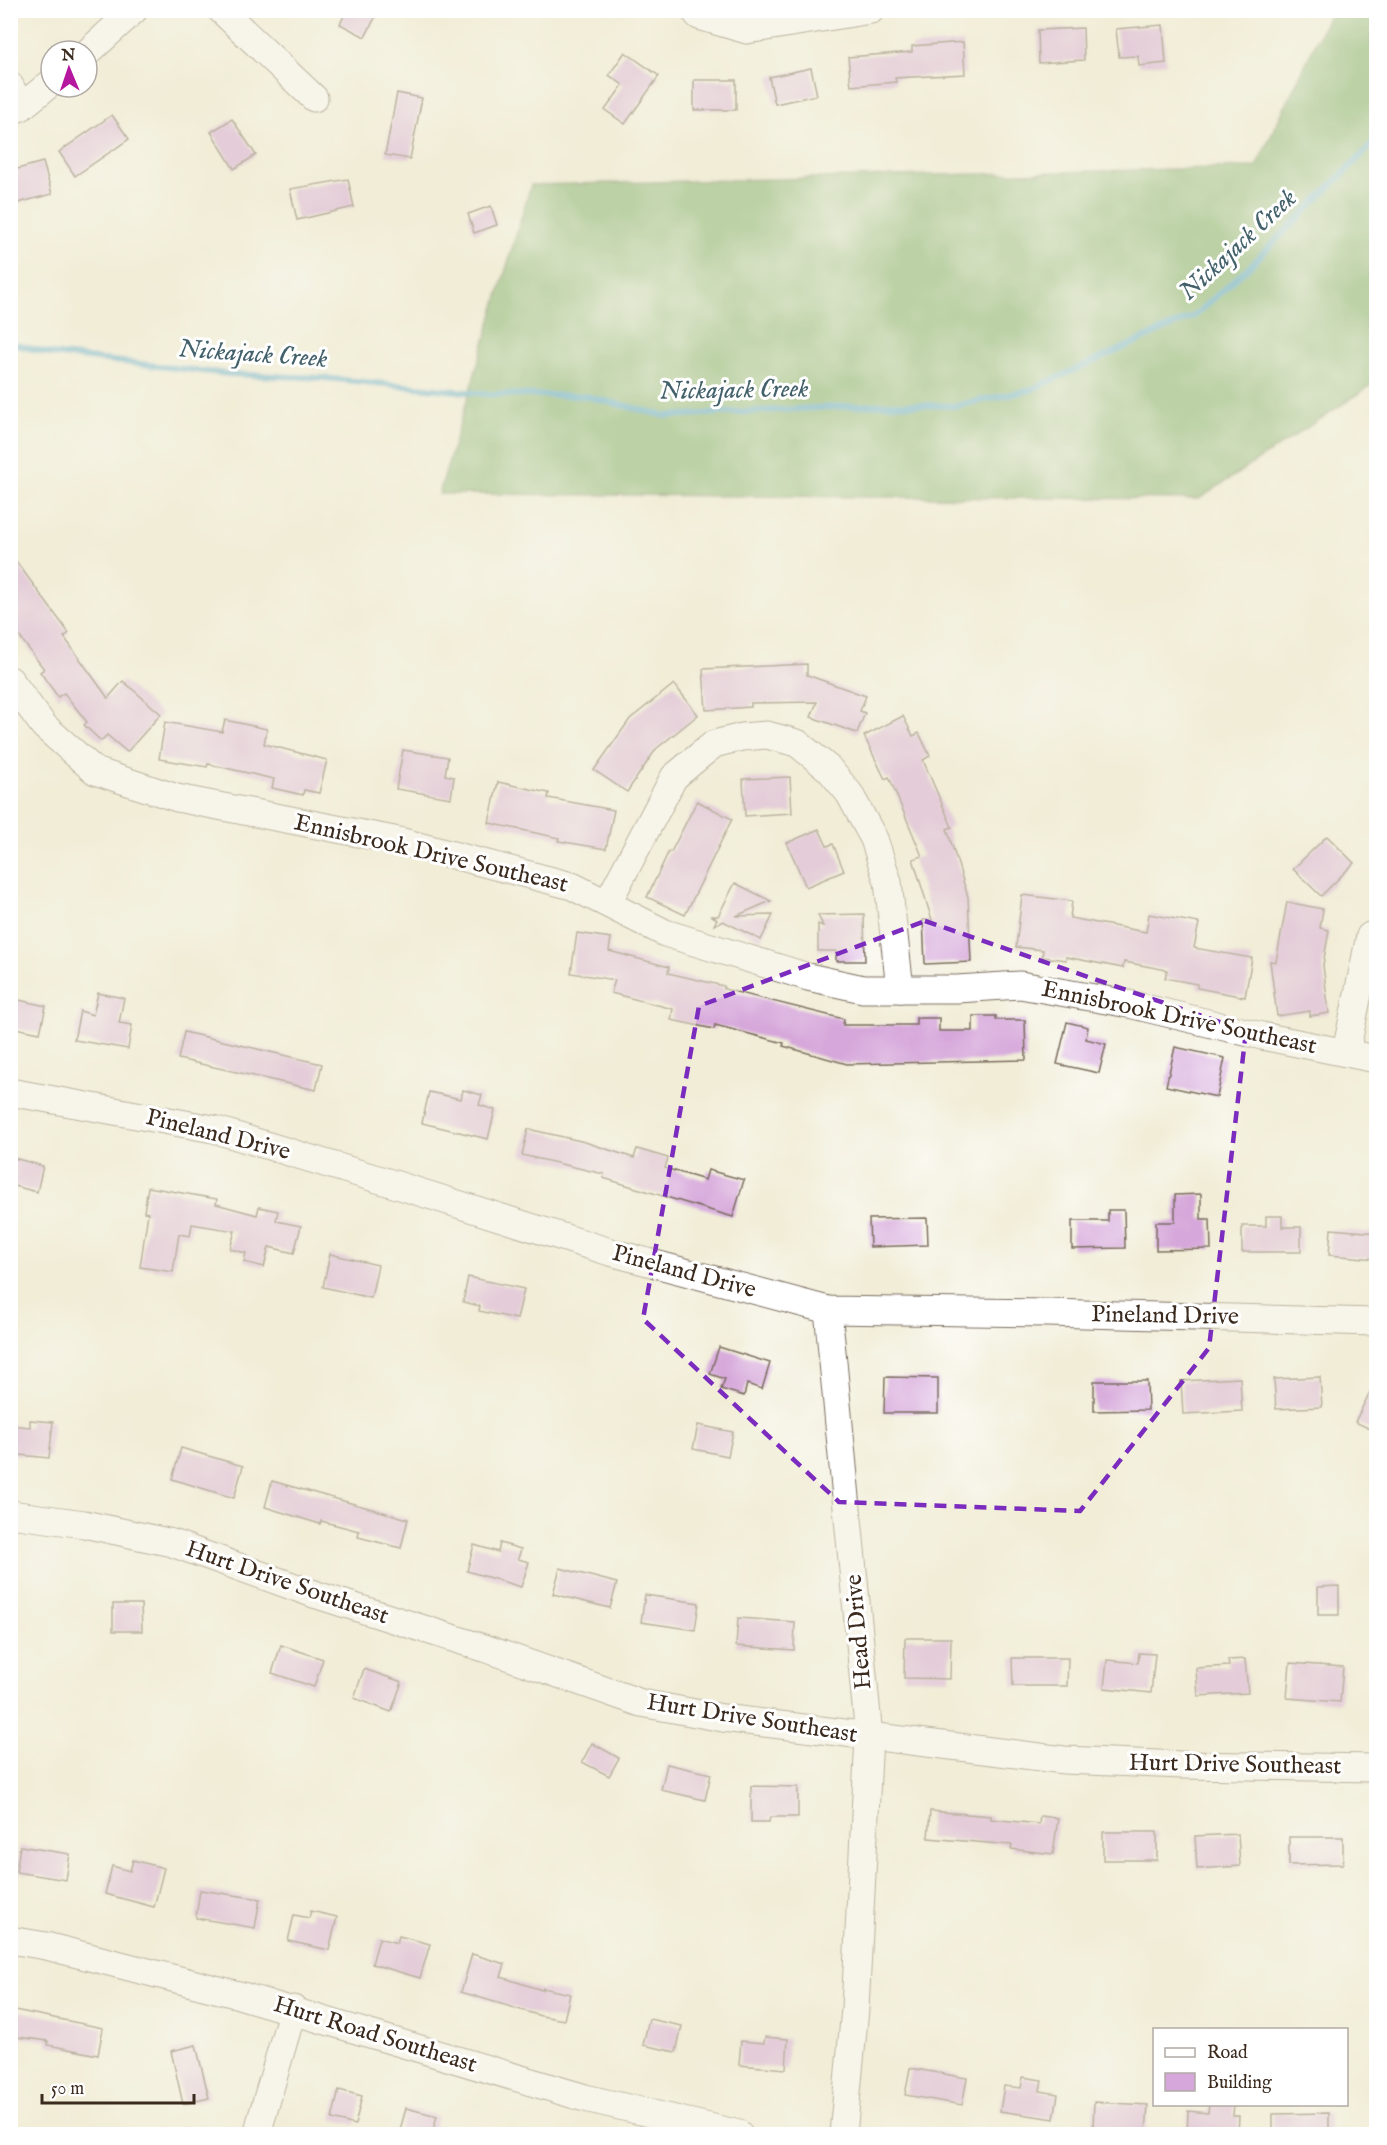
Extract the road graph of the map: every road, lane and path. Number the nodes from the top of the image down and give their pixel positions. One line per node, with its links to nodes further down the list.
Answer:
1 (134, 10): 5 (street)
2 (221, 10): 7 (street)
3 (694, 10): 4 (street)
4 (871, 10)
5 (99, 42)
6 (39, 89): 8 (street)
7 (314, 98)
8 (14, 102)
9 (10, 680): 10 (street, Ennisbrook Drive Southeast)
10 (608, 902): 12 (street, Ennisbrook Drive Southeast); 12 (street)
11 (1370, 936): 13 (street)
12 (900, 989): 13 (street, Ennisbrook Drive Southeast)
13 (1346, 1052): 14 (street, Ennisbrook Drive Southeast)
14 (1377, 1059)
15 (10, 1092): 16 (street, Pineland Drive)
16 (828, 1310): 17 (street, Pineland Drive); 19 (street, Head Drive)
17 (1377, 1322)
18 (10, 1514): 19 (street, Hurt Drive Southeast)
19 (869, 1737): 20 (street, Hurt Drive Southeast); 25 (street, Head Drive)
20 (1377, 1768)
21 (10, 1940): 22 (street, Hurt Road Southeast)
22 (293, 2009): 23 (street); 24 (street, Hurt Road Southeast)
23 (257, 2134)
24 (739, 2134)
25 (843, 2134)

